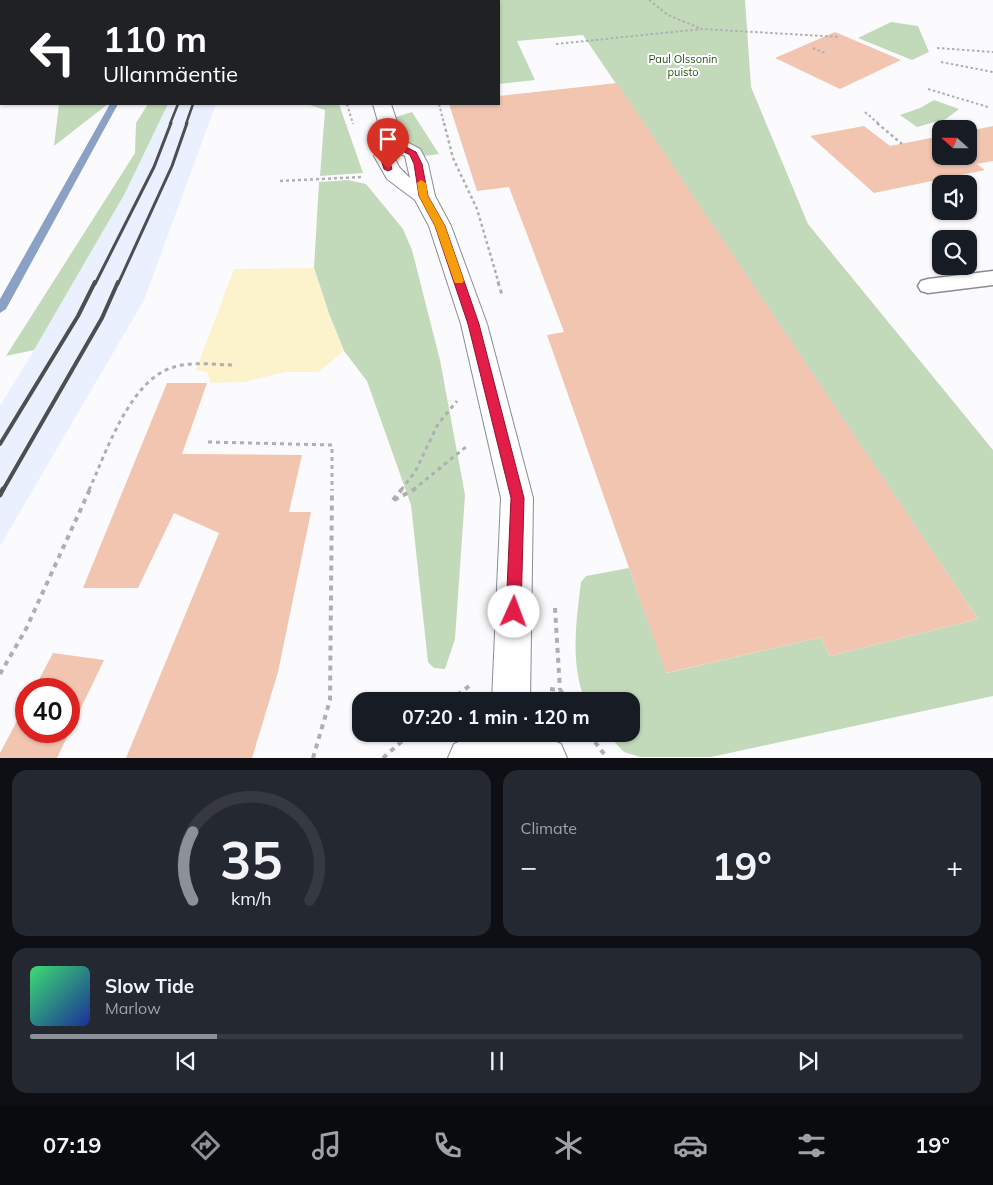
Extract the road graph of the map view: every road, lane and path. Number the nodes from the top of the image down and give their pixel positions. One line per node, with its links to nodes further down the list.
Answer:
1 (649, 0): 2 (path)
2 (702, 29): 3 (path); 4 (path)
3 (840, 37)
4 (556, 44)
5 (813, 48): 8 (path)
6 (937, 48): 7 (path)
7 (993, 52)
8 (827, 54)
9 (941, 62): 10 (path)
10 (993, 72)
11 (928, 88): 14 (path)
12 (347, 105): 16 (path)
13 (382, 105): 33 (street)
14 (988, 107)
15 (865, 112): 17 (path)
16 (355, 130)
17 (902, 144)
18 (363, 177): 19 (path)
19 (280, 181)
20 (993, 278): 21 (lane)
21 (928, 286)
22 (235, 365): 30 (path)
23 (454, 391): 24 (path)
24 (457, 400): 25 (path); 28 (path)
25 (459, 410)
26 (465, 436): 28 (path)
27 (208, 442): 37 (path)
28 (467, 445): 29 (path)
29 (469, 454)
30 (0, 674)
31 (470, 674): 32 (path)
32 (460, 692)
33 (511, 692)
34 (401, 742): 38 (path)
35 (596, 742): 40 (path)
36 (523, 746): 39 (street)
37 (313, 758)
38 (383, 758)
39 (468, 758)
40 (607, 758)

